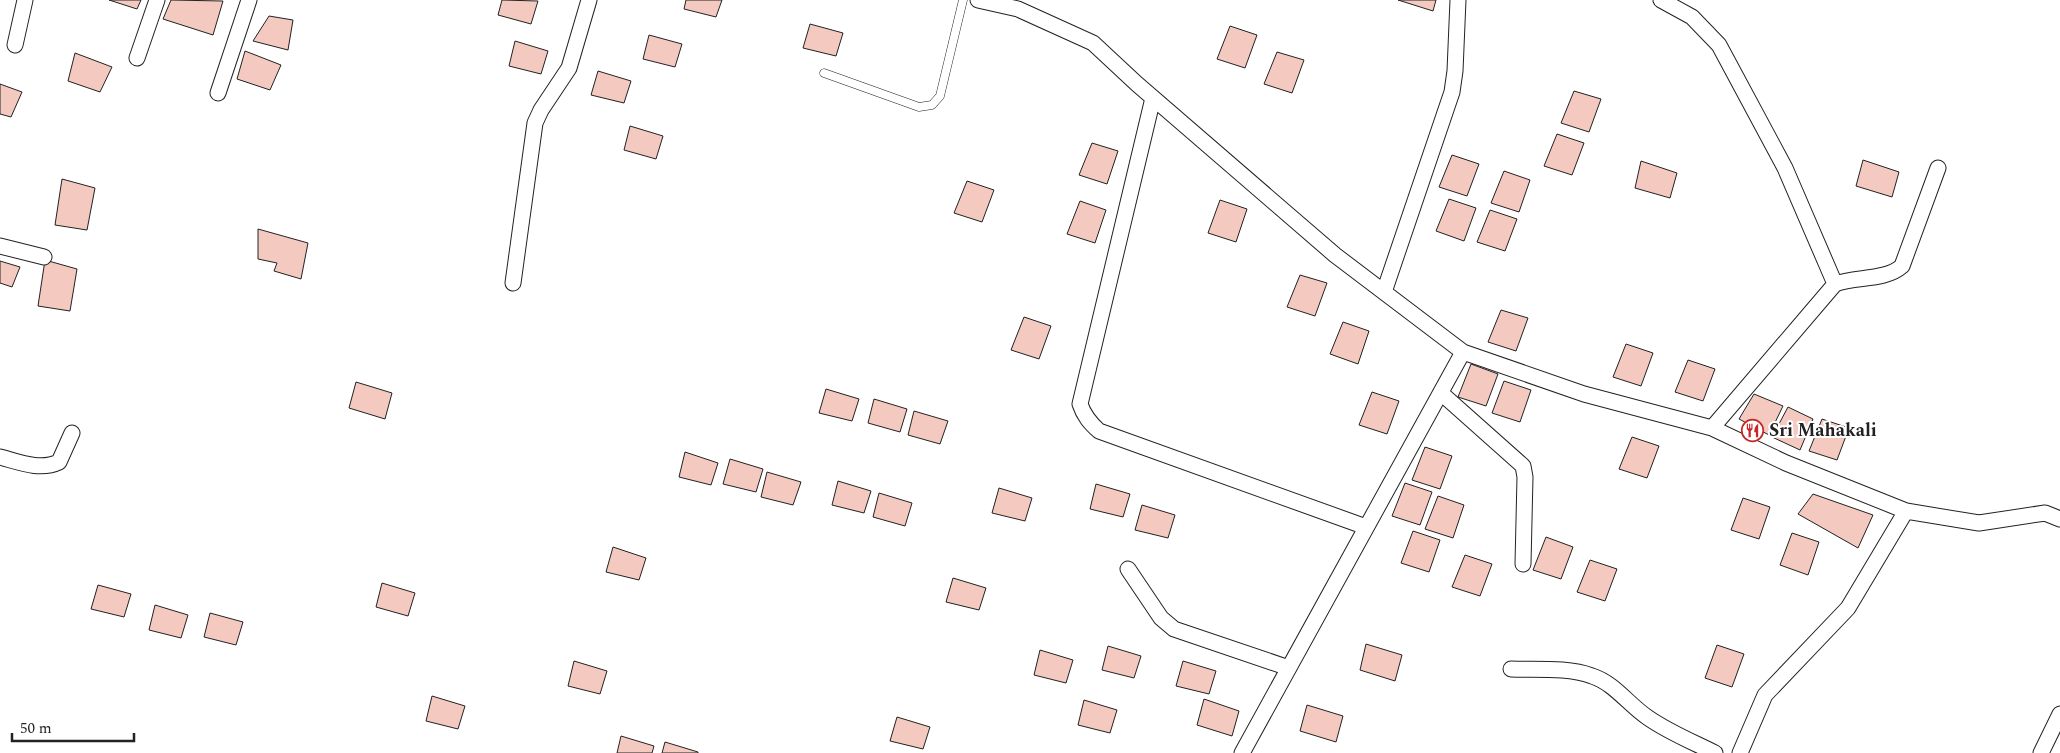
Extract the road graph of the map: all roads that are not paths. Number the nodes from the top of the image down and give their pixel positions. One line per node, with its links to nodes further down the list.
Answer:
1 (25, 0): 9 (street)
2 (157, 0): 10 (street)
3 (249, 0): 12 (street)
4 (589, 0): 17 (street)
5 (963, 0): 11 (lane)
6 (978, 0): 13 (street)
7 (1458, 0): 19 (street)
8 (1661, 0): 18 (street)
9 (15, 45)
10 (137, 58)
11 (824, 73)
12 (218, 93)
13 (1153, 98): 19 (street); 28 (street)
14 (1938, 168): 18 (street)
15 (0, 246): 16 (street)
16 (44, 257)
17 (513, 283)
18 (1835, 284): 22 (street)
19 (1384, 292): 20 (street)
20 (1463, 352): 21 (street); 22 (street)
21 (1440, 392): 28 (street); 29 (street)
22 (1712, 428): 25 (street)
23 (72, 432): 24 (street)
24 (0, 457)
25 (1906, 511): 26 (street); 36 (street)
26 (2052, 511): 27 (street)
27 (2060, 519)
28 (1366, 527): 31 (street)
29 (1523, 564)
30 (1128, 568): 31 (street)
31 (1289, 668): 34 (street)
32 (1511, 669): 35 (street)
33 (2060, 714): 37 (street)
34 (1242, 753)
35 (1716, 753)
36 (1740, 753)
37 (2041, 753)

